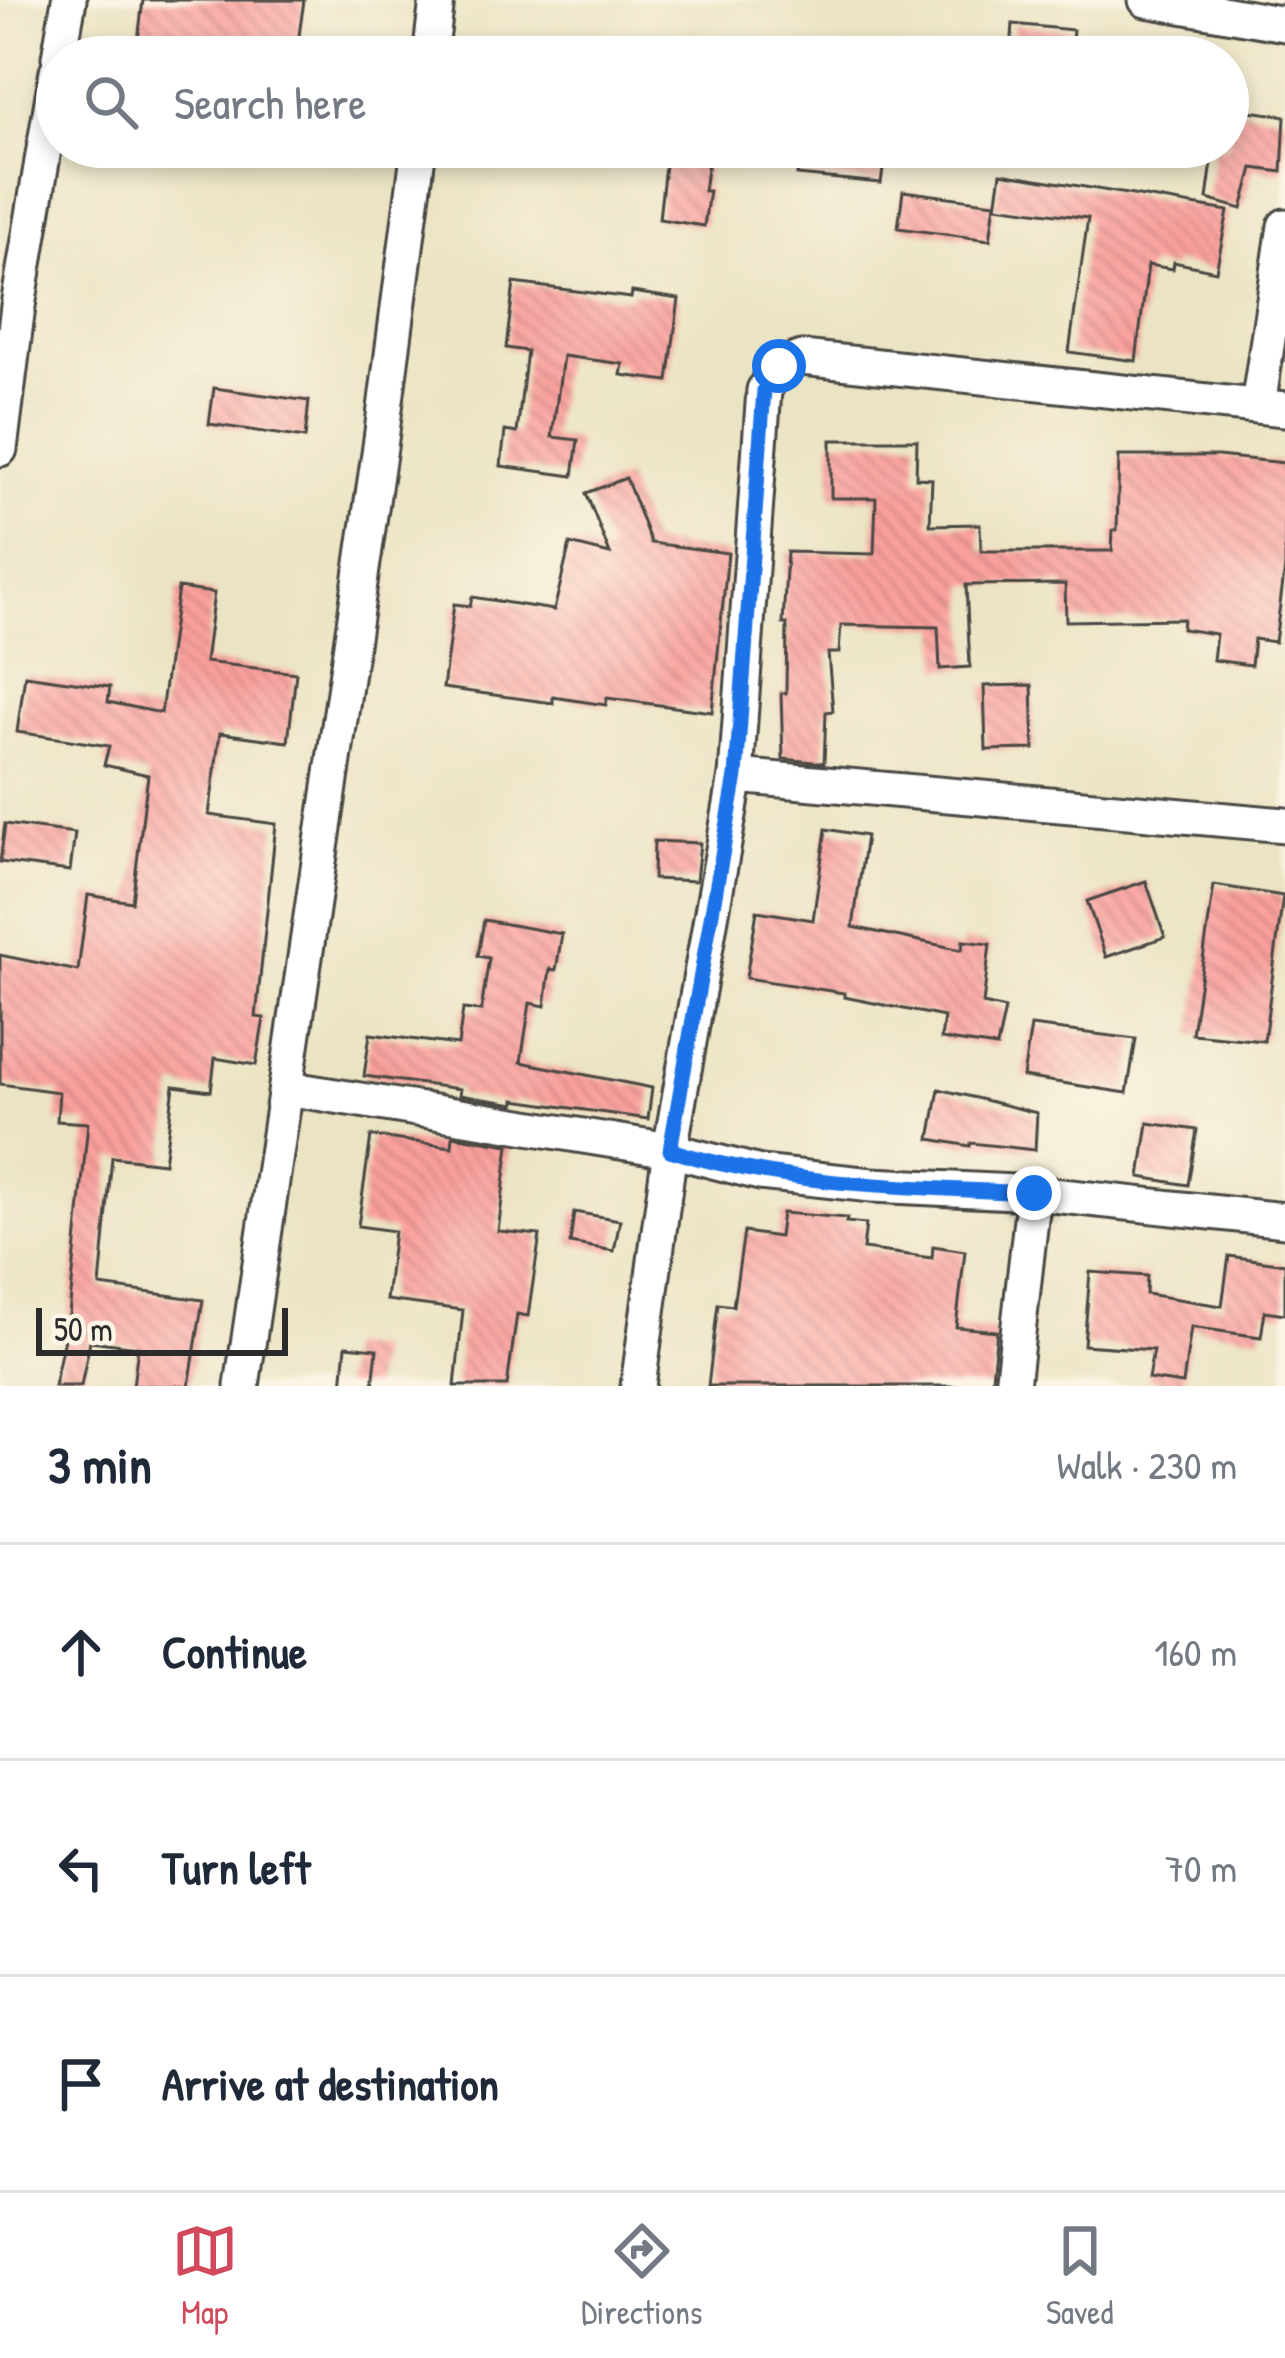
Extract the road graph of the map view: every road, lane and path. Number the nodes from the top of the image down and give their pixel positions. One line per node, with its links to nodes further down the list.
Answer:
1 (69, 0): 5 (street)
2 (437, 0): 6 (street)
3 (1146, 0): 4 (street)
4 (1285, 24)
5 (63, 36)
6 (433, 36)
7 (37, 168): 10 (street)
8 (416, 168): 15 (street)
9 (1285, 226): 11 (street)
10 (9, 304): 12 (street)
11 (1271, 407): 13 (street)
12 (0, 448)
13 (736, 776): 14 (street); 16 (street)
14 (1285, 825)
15 (286, 1088): 16 (street); 19 (street)
16 (670, 1150): 17 (street); 20 (street)
17 (1034, 1193): 18 (street); 21 (street)
18 (1285, 1220)
19 (242, 1386)
20 (638, 1386)
21 (1012, 1386)

